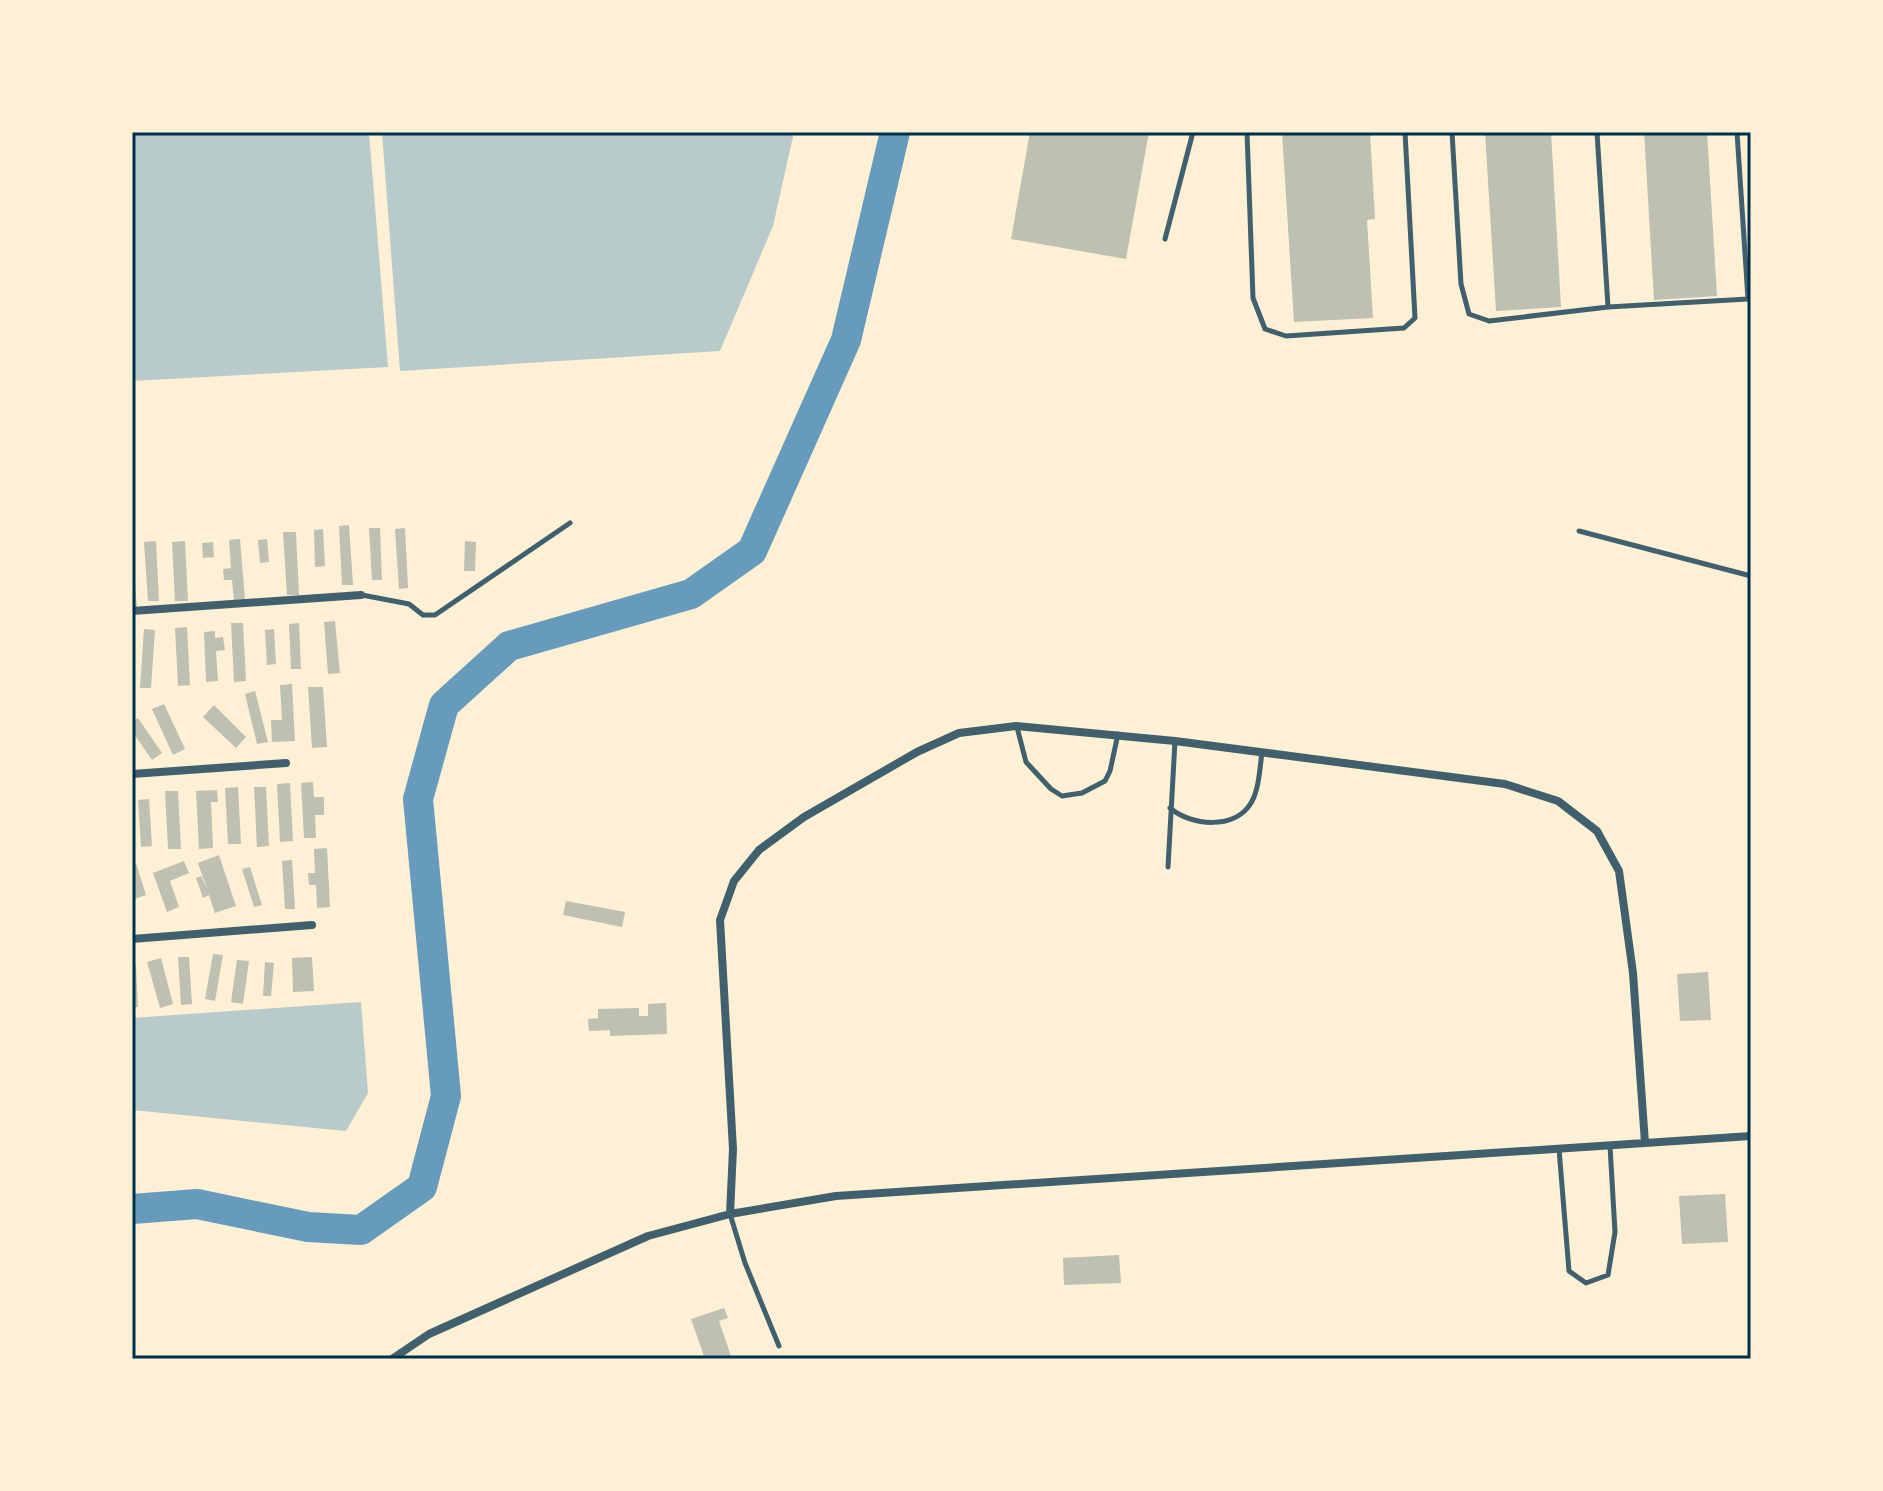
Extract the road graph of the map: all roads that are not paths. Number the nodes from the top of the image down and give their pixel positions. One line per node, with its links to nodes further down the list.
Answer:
1 (1193, 132): 7 (lane)
2 (1247, 132): 3 (lane)
3 (1405, 132)
4 (1452, 132): 8 (lane)
5 (1597, 132): 8 (lane)
6 (1737, 132): 8 (lane)
7 (1165, 239)
8 (1608, 307)
9 (570, 523): 12 (lane)
10 (1579, 531): 11 (lane)
11 (1751, 576)
12 (361, 595): 13 (street)
13 (132, 611)
14 (1016, 726): 15 (street); 15 (lane); 28 (street)
15 (1118, 734): 16 (street)
16 (1175, 741): 17 (street); 20 (lane)
17 (1262, 752): 20 (lane); 25 (street)
18 (286, 763): 19 (street)
19 (132, 774)
20 (1170, 808): 21 (lane)
21 (1168, 867)
22 (312, 925): 23 (street)
23 (132, 939)
24 (1751, 1136): 25 (street)
25 (1645, 1143): 26 (street)
26 (1610, 1146): 27 (street); 27 (lane)
27 (1559, 1149): 28 (street)
28 (730, 1214): 29 (lane); 30 (street)
29 (779, 1346)
30 (392, 1359)

